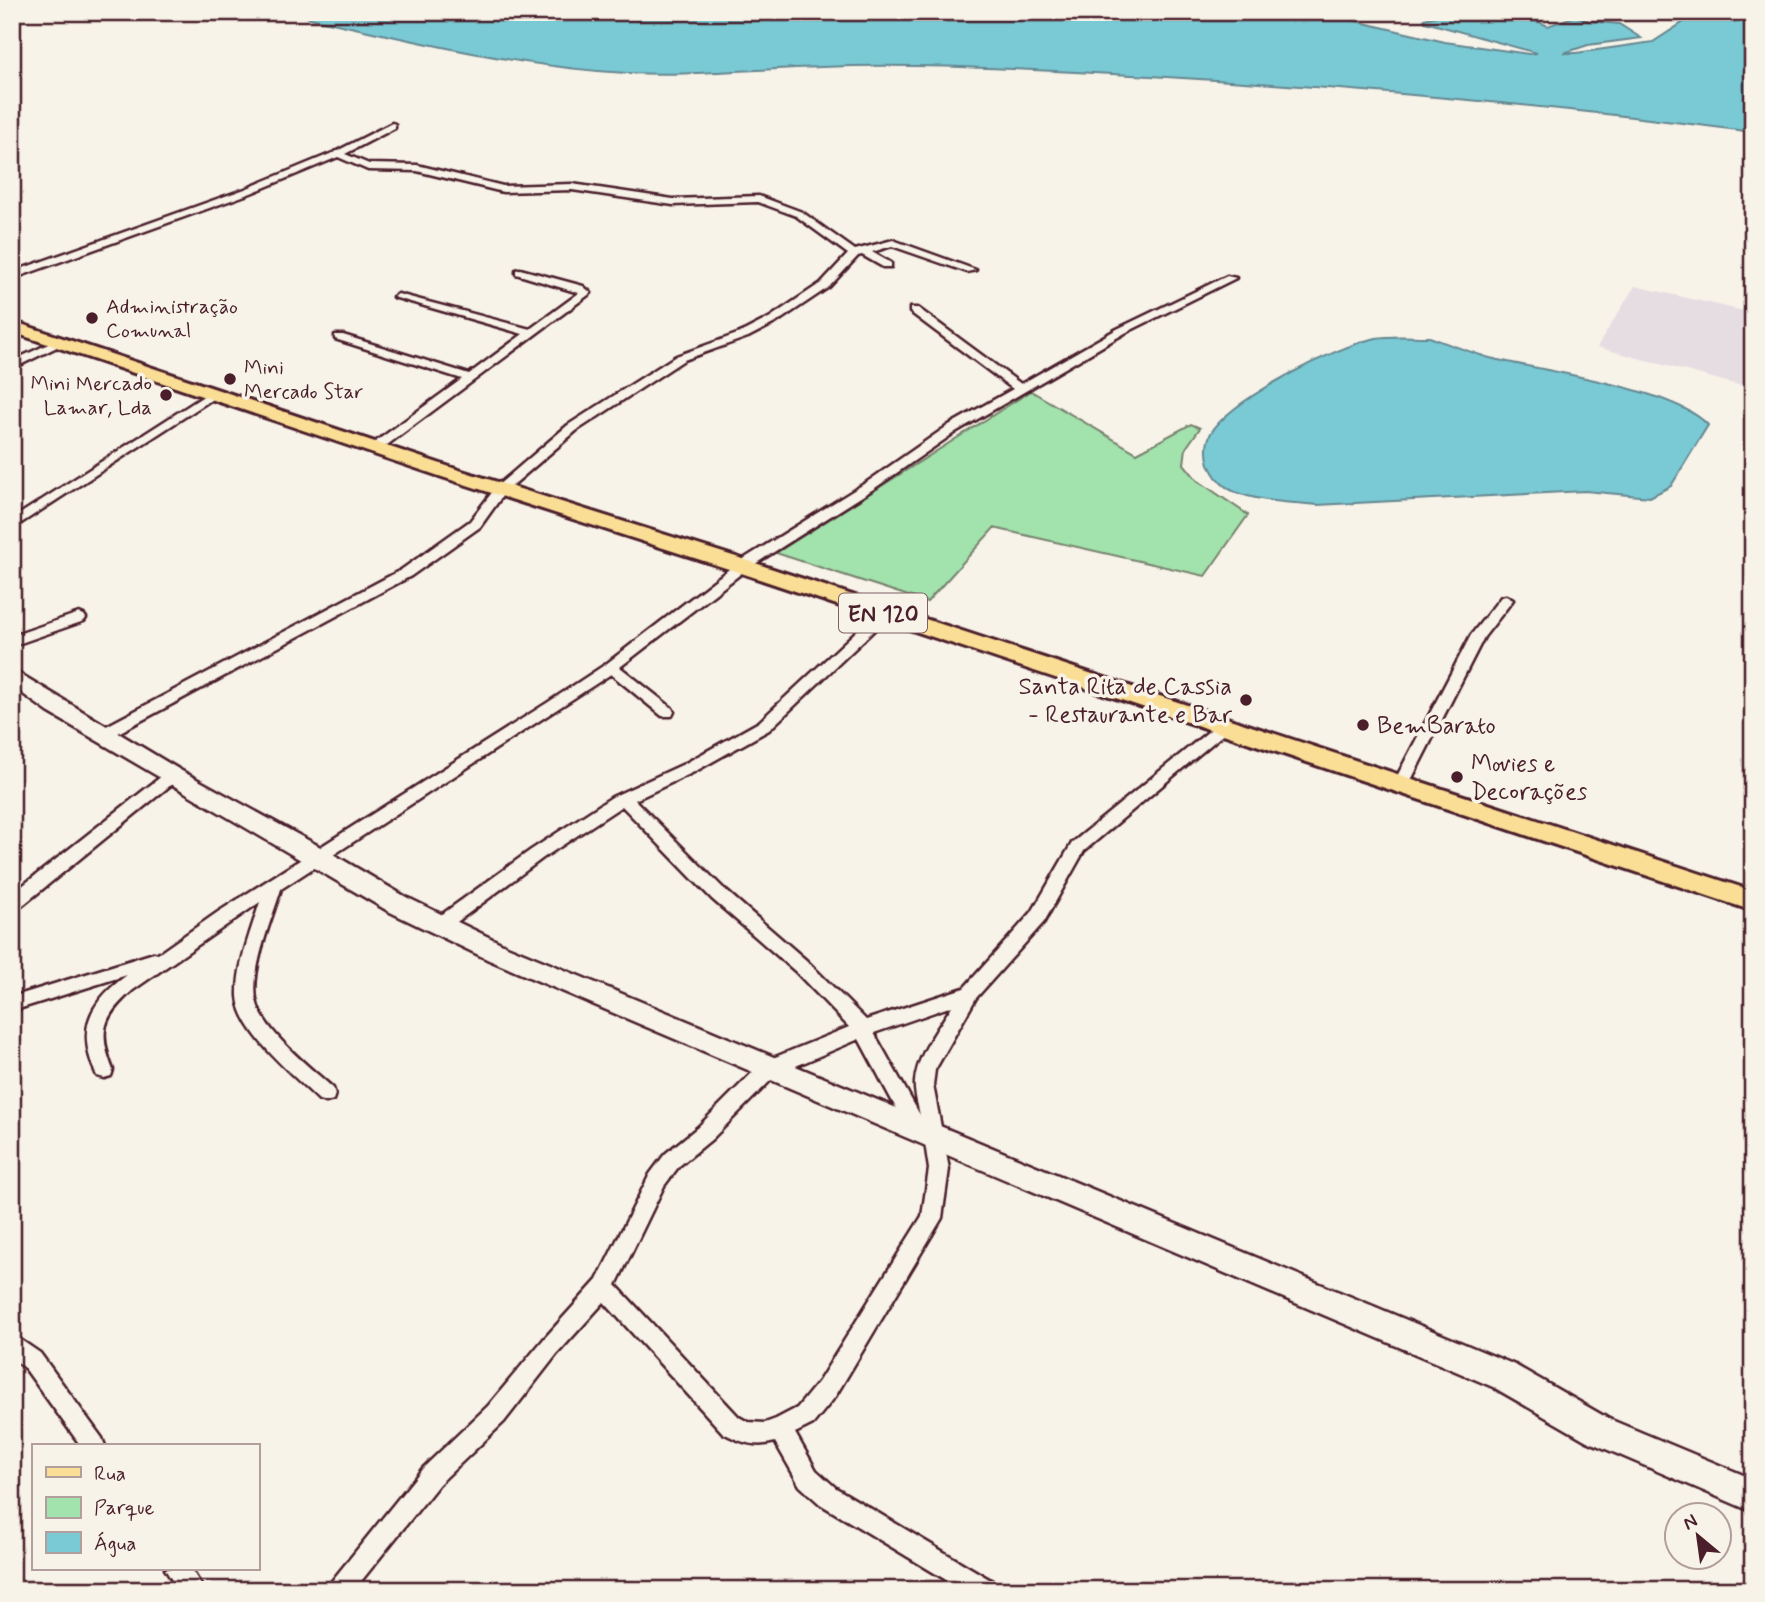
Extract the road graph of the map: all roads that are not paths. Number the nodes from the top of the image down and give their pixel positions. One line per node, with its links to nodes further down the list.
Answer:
1 (391, 126): 2 (street)
2 (338, 154): 3 (street); 7 (street)
3 (860, 253): 4 (street); 5 (street); 20 (street)
4 (887, 265)
5 (971, 270)
6 (520, 272): 12 (street)
7 (12, 276)
8 (1231, 278): 17 (street)
9 (398, 297): 12 (street)
10 (914, 310): 17 (street)
11 (12, 326): 14 (main road, EN 120)
12 (533, 333): 16 (street)
13 (339, 337): 16 (street)
14 (61, 342): 15 (street); 18 (main road, EN 120)
15 (12, 366)
16 (471, 378): 19 (street)
17 (1021, 389): 22 (street)
18 (213, 394): 19 (main road, EN 120); 21 (street)
19 (376, 448): 20 (main road, EN 120)
20 (501, 489): 22 (main road, EN 120); 31 (street)
21 (12, 525)
22 (742, 566): 24 (main road, EN 120); 27 (street)
23 (1506, 600): 33 (street)
24 (884, 613): 30 (main road, EN 120); 34 (street)
25 (79, 618): 26 (street)
26 (12, 641)
27 (611, 667): 29 (street); 35 (street)
28 (12, 676): 31 (street)
29 (667, 712)
30 (1225, 726): 33 (main road, EN 120); 41 (street)
31 (102, 735): 32 (street)
32 (172, 776): 35 (street); 38 (street)
33 (1401, 784): 37 (main road, EN 120)
34 (623, 798): 39 (street); 43 (street)
35 (318, 856): 36 (street); 39 (street)
36 (273, 888): 40 (street); 46 (street)
37 (1753, 901)
38 (12, 904)
39 (440, 925): 44 (street)
40 (173, 955): 42 (street); 45 (street)
41 (970, 993): 43 (street); 47 (street)
42 (12, 1004)
43 (863, 1029): 44 (street); 47 (street)
44 (770, 1068): 47 (street); 48 (street)
45 (104, 1070)
46 (326, 1094)
47 (925, 1133): 50 (street); 52 (street)
48 (604, 1287): 50 (street); 55 (street)
49 (12, 1344): 51 (street)
50 (780, 1429): 56 (street)
51 (93, 1444)
52 (1753, 1496)
53 (178, 1570): 54 (street)
54 (192, 1590)
55 (339, 1590)
56 (986, 1590)

